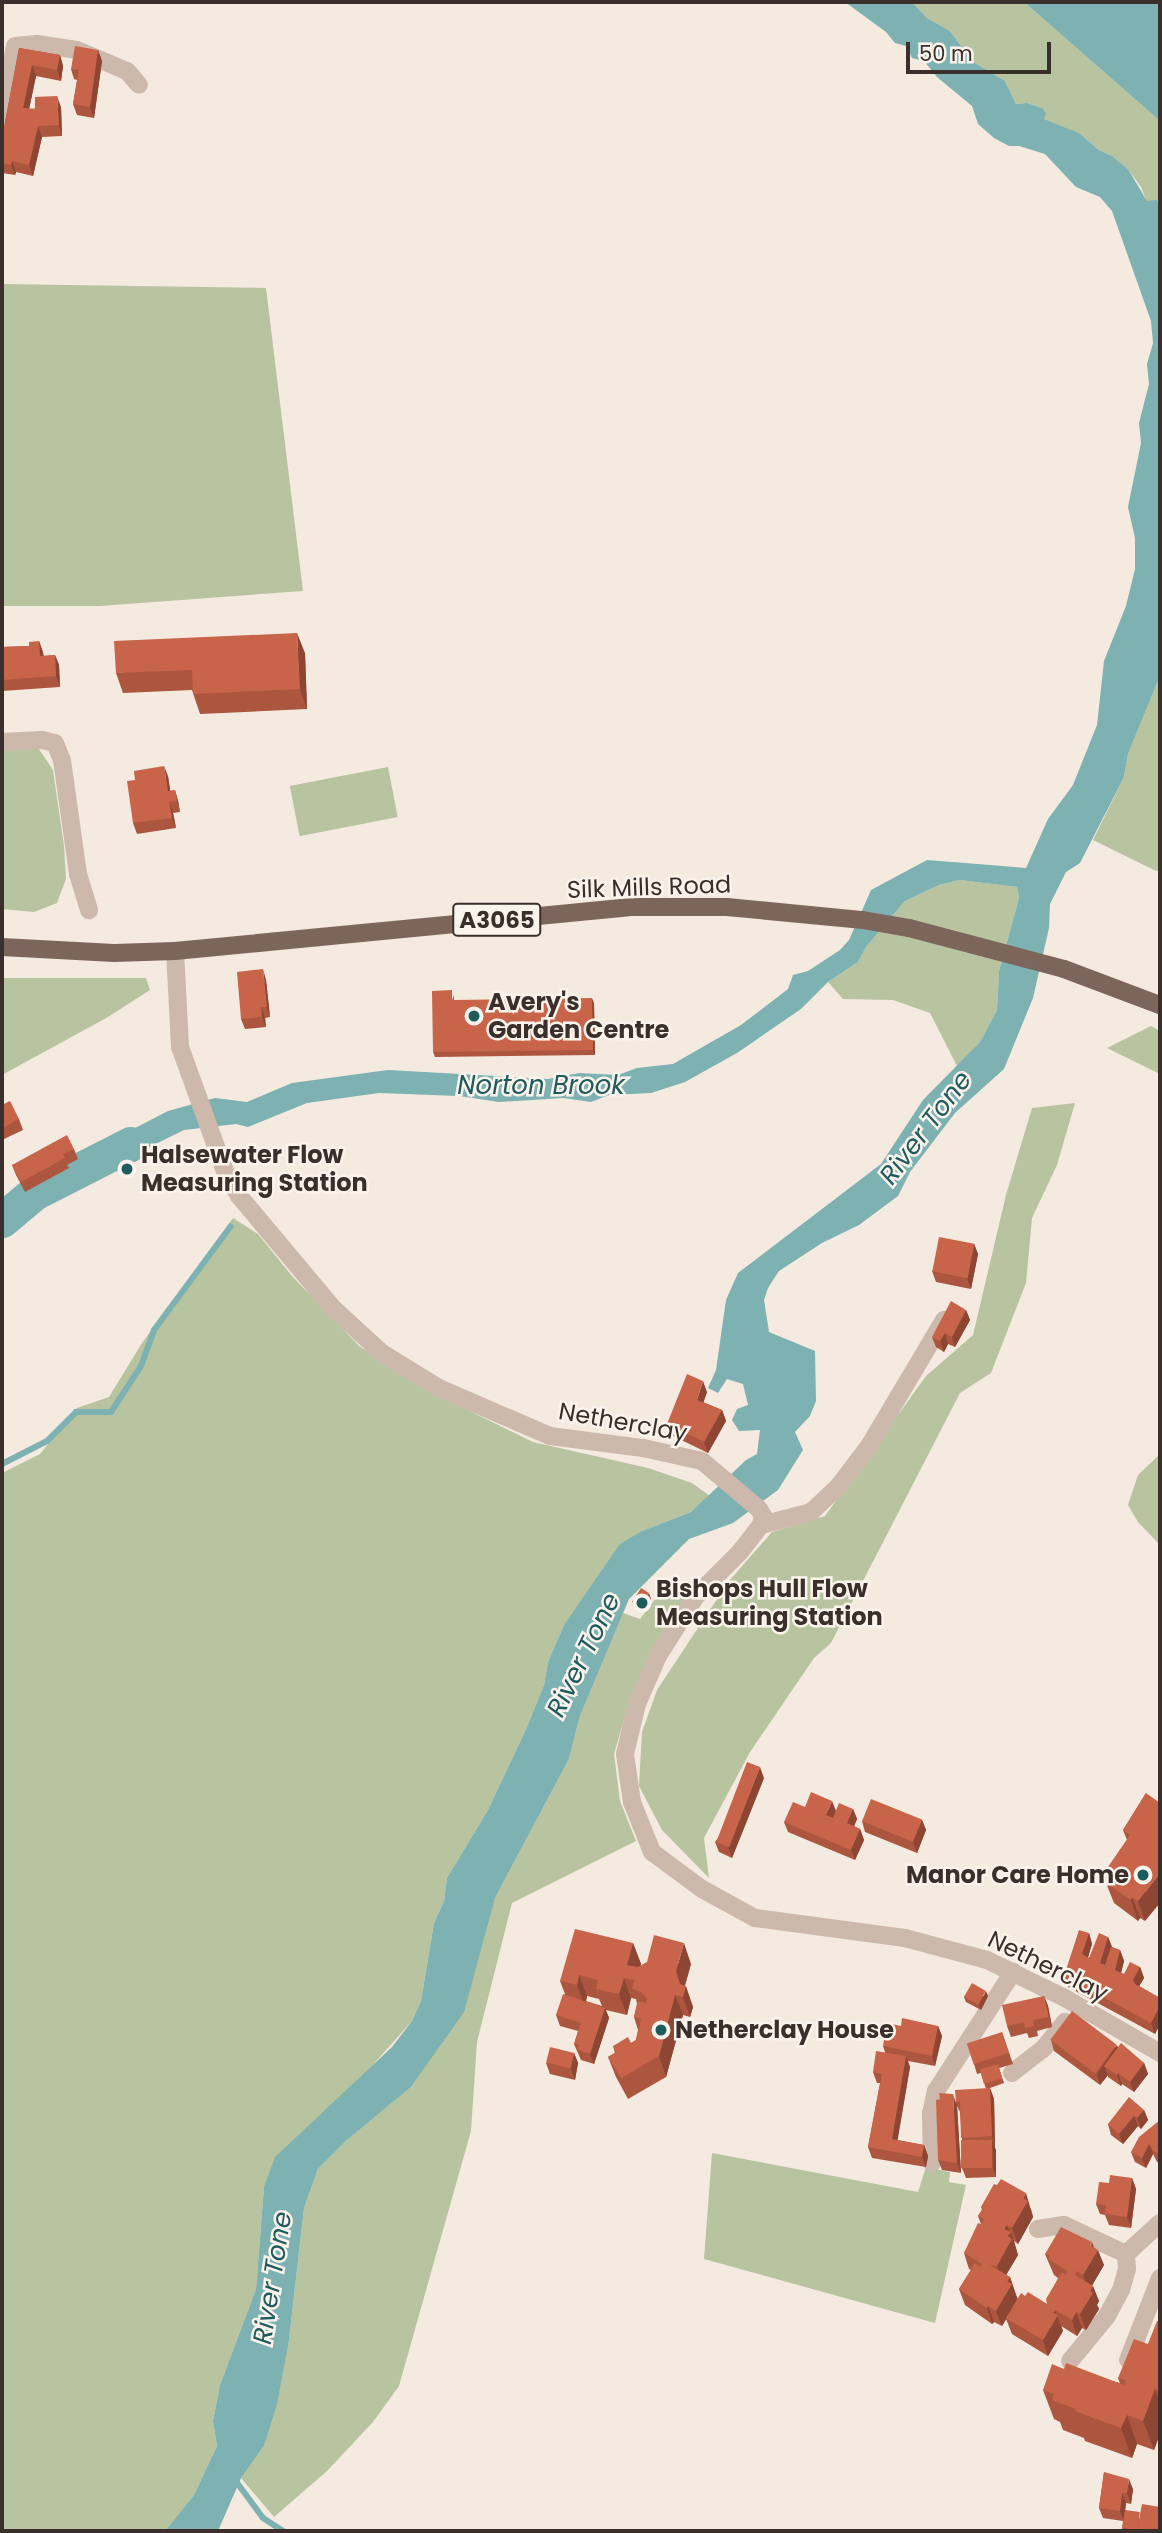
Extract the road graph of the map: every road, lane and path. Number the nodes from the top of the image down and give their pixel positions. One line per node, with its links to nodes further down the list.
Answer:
1 (139, 85): 2 (street)
2 (2, 115)
3 (2, 742): 4 (street)
4 (89, 910)
5 (2, 947): 6 (main road, Silk Mills Road / A3065)
6 (175, 951): 7 (main road, Silk Mills Road / A3065); 9 (street, Netherclay)
7 (1160, 1005)
8 (949, 1311): 9 (street)
9 (760, 1517): 10 (street, Netherclay)
10 (1013, 1972): 11 (street, Netherclay); 14 (street)
11 (1077, 2004): 12 (street, Netherclay); 13 (street)
12 (1160, 2053)
13 (1012, 2073)
14 (932, 2163)
15 (1160, 2223): 17 (street)
16 (1038, 2229): 17 (street)
17 (1126, 2254): 19 (street)
18 (1160, 2278): 20 (street)
19 (1070, 2361)
20 (1121, 2376)

